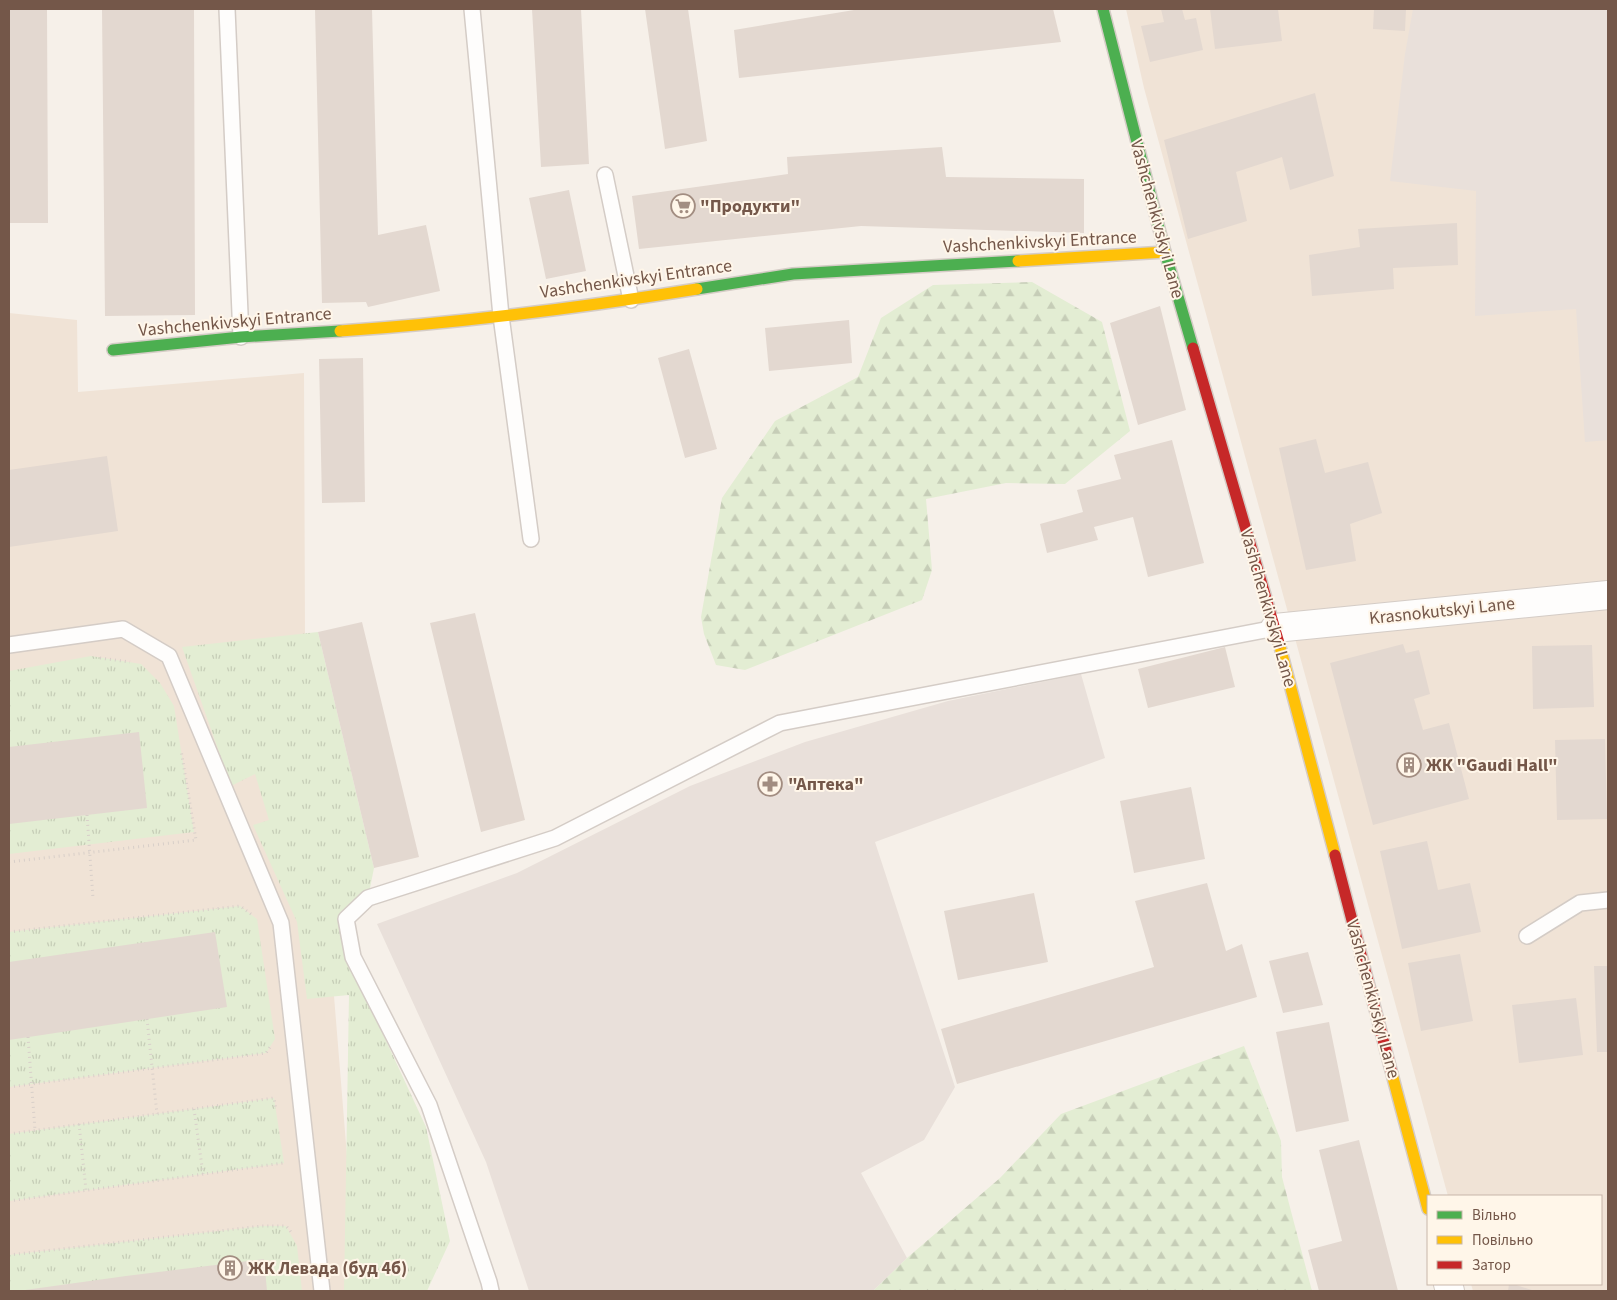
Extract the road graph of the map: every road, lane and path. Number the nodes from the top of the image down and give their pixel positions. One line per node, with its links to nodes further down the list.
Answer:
1 (227, 9): 8 (lane)
2 (472, 9): 7 (lane)
3 (1103, 9): 5 (street, Vashchenkivskyi Lane)
4 (605, 175): 6 (lane)
5 (1165, 252): 6 (street, Vashchenkivskyi Entrance); 12 (street, Vashchenkivskyi Lane)
6 (631, 300): 7 (street, Vashchenkivskyi Entrance)
7 (500, 316): 8 (street, Vashchenkivskyi Entrance); 10 (lane)
8 (241, 338): 9 (street, Vashchenkivskyi Entrance)
9 (113, 350)
10 (531, 539)
11 (1608, 595): 12 (street, Krasnokutskyi Lane)
12 (1275, 628): 41 (street, Vashchenkivskyi Lane); 45 (lane)
13 (9, 645): 44 (lane)
14 (99, 657): 15 (path)
15 (132, 663)
16 (180, 745): 18 (path)
17 (87, 815): 18 (path)
18 (90, 852): 19 (path); 20 (path)
19 (9, 862)
20 (92, 898)
21 (1608, 900): 24 (lane)
22 (257, 919): 23 (path)
23 (9, 932)
24 (1527, 936)
25 (147, 1019): 28 (path)
26 (28, 1037): 29 (path)
27 (271, 1046): 28 (path)
28 (152, 1068): 29 (path); 32 (path)
29 (32, 1084): 30 (path); 35 (path)
30 (9, 1087)
31 (194, 1109): 32 (path); 33 (path); 38 (path)
32 (157, 1114): 34 (path)
33 (277, 1117)
34 (79, 1124): 35 (path); 39 (path)
35 (35, 1130): 36 (path)
36 (9, 1134)
37 (282, 1154): 38 (path)
38 (203, 1174): 39 (path)
39 (86, 1190): 40 (path)
40 (9, 1201)
41 (1427, 1205)
42 (292, 1233): 43 (path)
43 (9, 1254)
44 (322, 1291)
45 (491, 1291)

